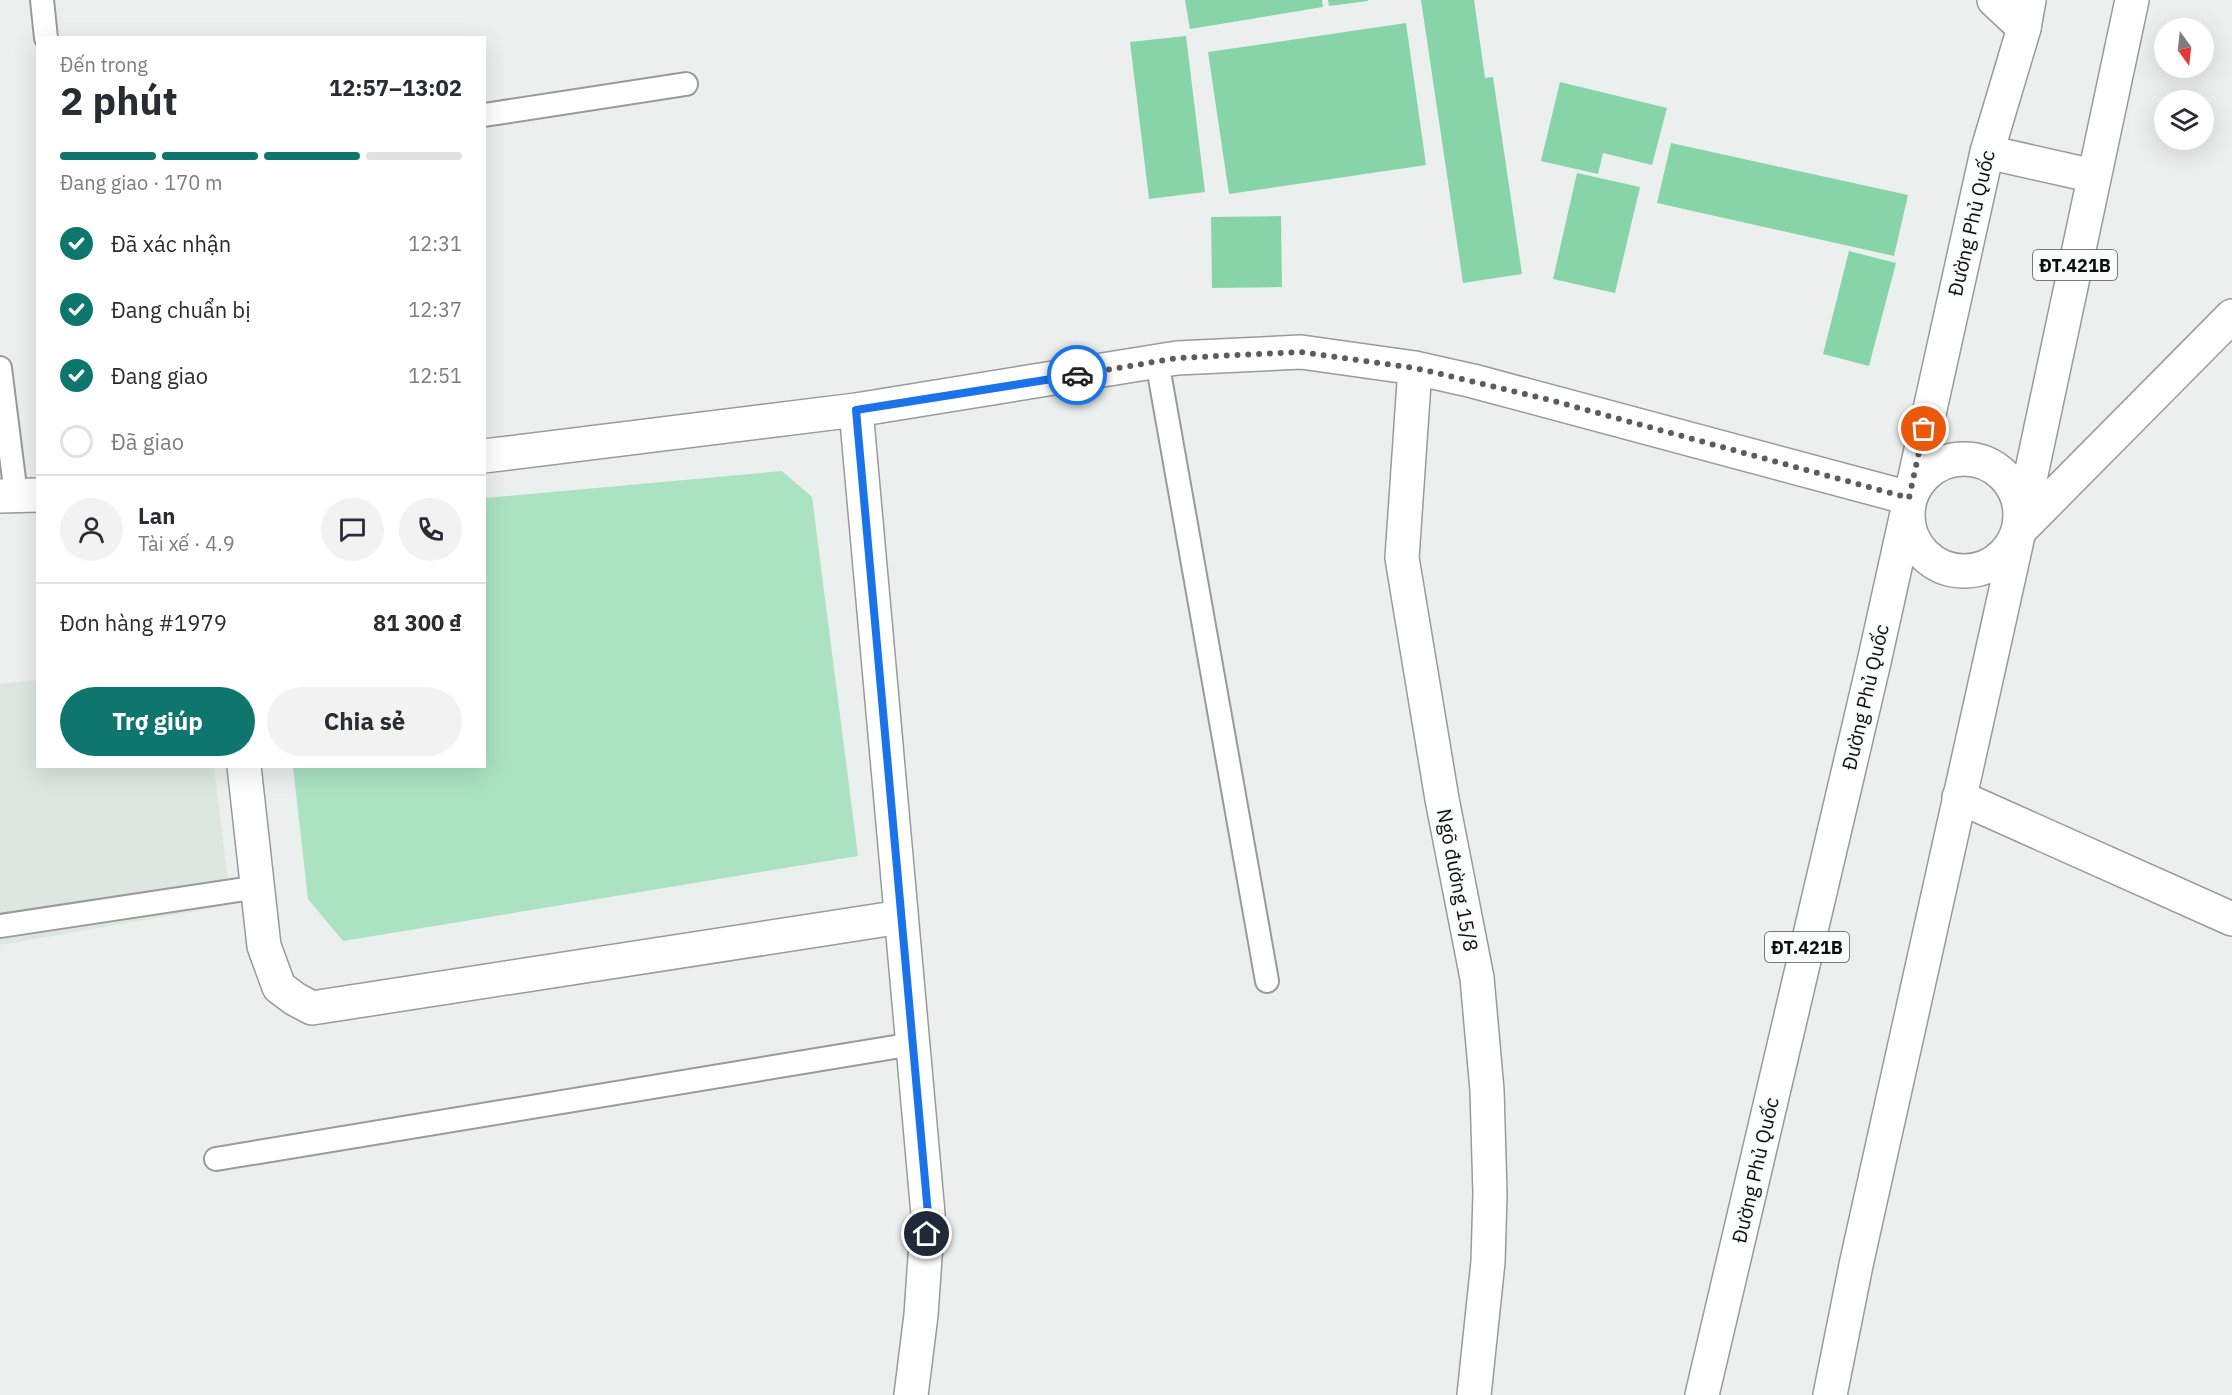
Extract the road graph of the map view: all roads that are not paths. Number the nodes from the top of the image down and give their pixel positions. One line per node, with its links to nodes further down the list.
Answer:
1 (42, 0): 5 (lane)
2 (1994, 0): 4 (street)
3 (2132, 0): 9 (street, ĐT.421B)
4 (2027, 14): 8 (street, Đường Phủ Quốc / ĐT.421B)
5 (46, 36)
6 (686, 84): 7 (lane)
7 (486, 115)
8 (1987, 152): 9 (street); 17 (street, Đường Phủ Quốc / ĐT.421B)
9 (2094, 176): 18 (street, ĐT.421B)
10 (2232, 316): 18 (street)
11 (1157, 361): 13 (street); 14 (street); 25 (lane)
12 (0, 368): 16 (lane)
13 (1415, 368): 17 (street); 29 (street, Ngõ đường 15/8)
14 (856, 410): 15 (street); 22 (street)
15 (486, 456)
16 (18, 495)
17 (1909, 498): 18 (street, ĐT.421B); 18 (street, ĐT.421B); 30 (street, Đường Phủ Quốc / ĐT.421B)
18 (2019, 531): 20 (street, ĐT.421B)
19 (244, 768): 21 (street)
20 (1959, 797): 23 (street); 31 (street, ĐT.421B)
21 (258, 887): 22 (street); 24 (lane)
22 (901, 917): 26 (street)
23 (2232, 919)
24 (0, 926)
25 (1267, 981)
26 (913, 1044): 27 (lane); 28 (street)
27 (216, 1159)
28 (911, 1395)
29 (1474, 1395)
30 (1702, 1395)
31 (1830, 1395)

